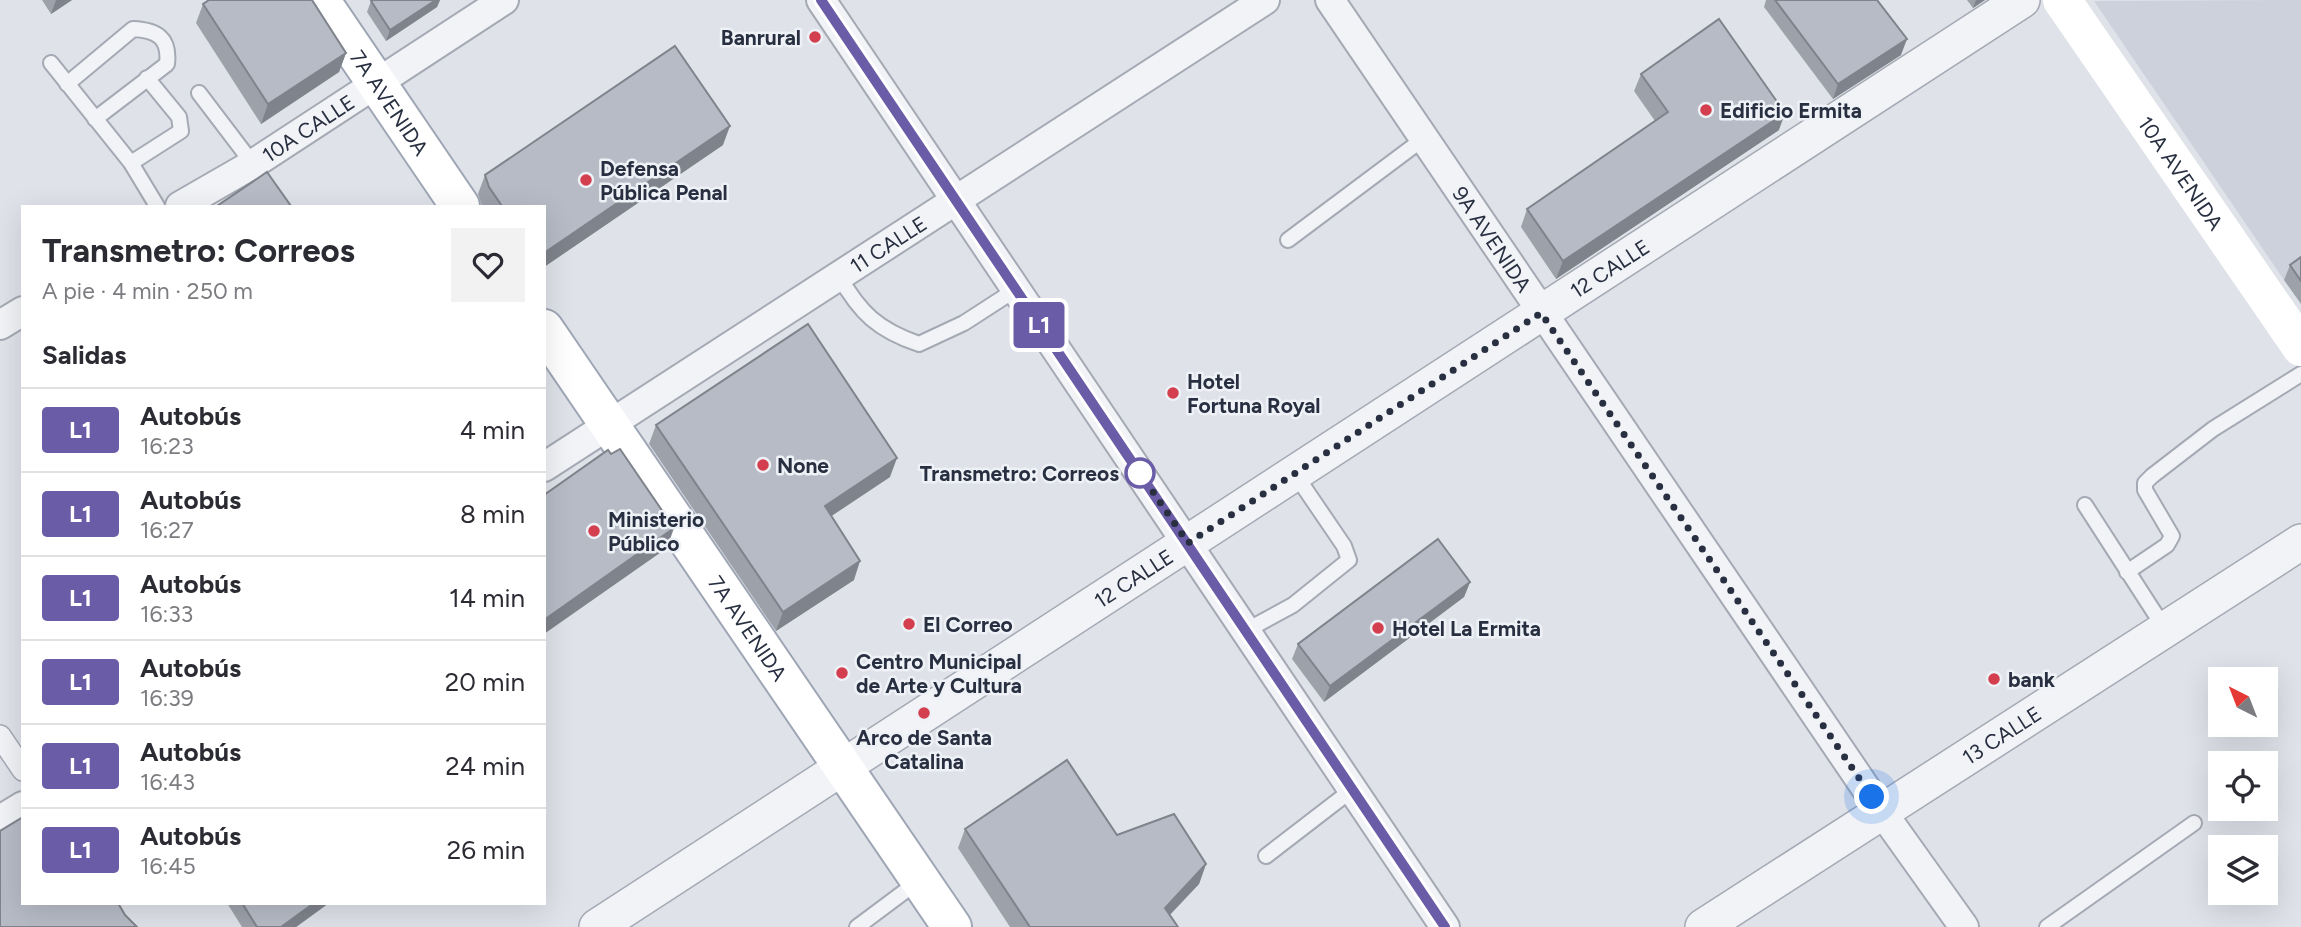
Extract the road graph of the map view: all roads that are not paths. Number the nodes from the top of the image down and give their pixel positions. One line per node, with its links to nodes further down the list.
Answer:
1 (320, 0): 10 (main road, 7A AVENIDA)
2 (505, 0): 10 (street, 10A CALLE)
3 (821, 0): 17 (street)
4 (1265, 0): 17 (street, 11 CALLE)
5 (1329, 0): 14 (street, 9A AVENIDA)
6 (2022, 0): 25 (street, 12 CALLE)
7 (2062, 0): 28 (main road, 10A AVENIDA)
8 (51, 63): 11 (lane)
9 (147, 78): 11 (lane); 13 (lane); 15 (lane)
10 (376, 83): 16 (street, 10A CALLE); 20 (main road, 7A AVENIDA)
11 (67, 84): 13 (lane)
12 (199, 93): 16 (lane)
13 (95, 119): 15 (lane)
14 (1423, 139): 21 (lane); 25 (street, 9A AVENIDA)
15 (131, 163): 18 (lane)
16 (253, 164): 19 (street, 10A CALLE)
17 (955, 201): 22 (street, 11 CALLE); 23 (street)
18 (156, 205)
19 (182, 205)
20 (459, 205)
21 (1288, 240)
22 (839, 276): 23 (lane); 30 (street, 11 CALLE)
23 (1015, 290): 35 (street)
24 (21, 312): 26 (street)
25 (1541, 313): 32 (street, 12 CALLE); 44 (street, 9A AVENIDA)
26 (0, 325)
27 (546, 332): 30 (main road, 7A AVENIDA)
28 (2301, 347)
29 (2301, 374): 36 (lane)
30 (610, 425): 31 (street, 11 CALLE); 41 (main road, 7A AVENIDA)
31 (546, 466)
32 (1295, 474): 35 (street, 12 CALLE); 38 (lane)
33 (2085, 505): 36 (lane)
34 (2301, 542): 37 (street, 13 CALLE)
35 (1188, 543): 38 (street); 41 (street, 12 CALLE)
36 (2127, 572): 37 (lane)
37 (2165, 629): 44 (street, 13 CALLE)
38 (1247, 630): 42 (street)
39 (0, 736): 40 (street)
40 (21, 767)
41 (843, 767): 48 (main road, 7A AVENIDA); 49 (street, 12 CALLE)
42 (1353, 789): 47 (lane); 52 (street)
43 (21, 807): 45 (street)
44 (1882, 812): 53 (street, 13 CALLE); 54 (street, 9A AVENIDA)
45 (0, 820)
46 (2194, 823): 55 (lane)
47 (1266, 856)
48 (921, 880): 50 (lane); 51 (main road, 7A AVENIDA)
49 (597, 927)
50 (857, 927)
51 (952, 927)
52 (1445, 927)
53 (1703, 927)
54 (1964, 927)
55 (2047, 927)

